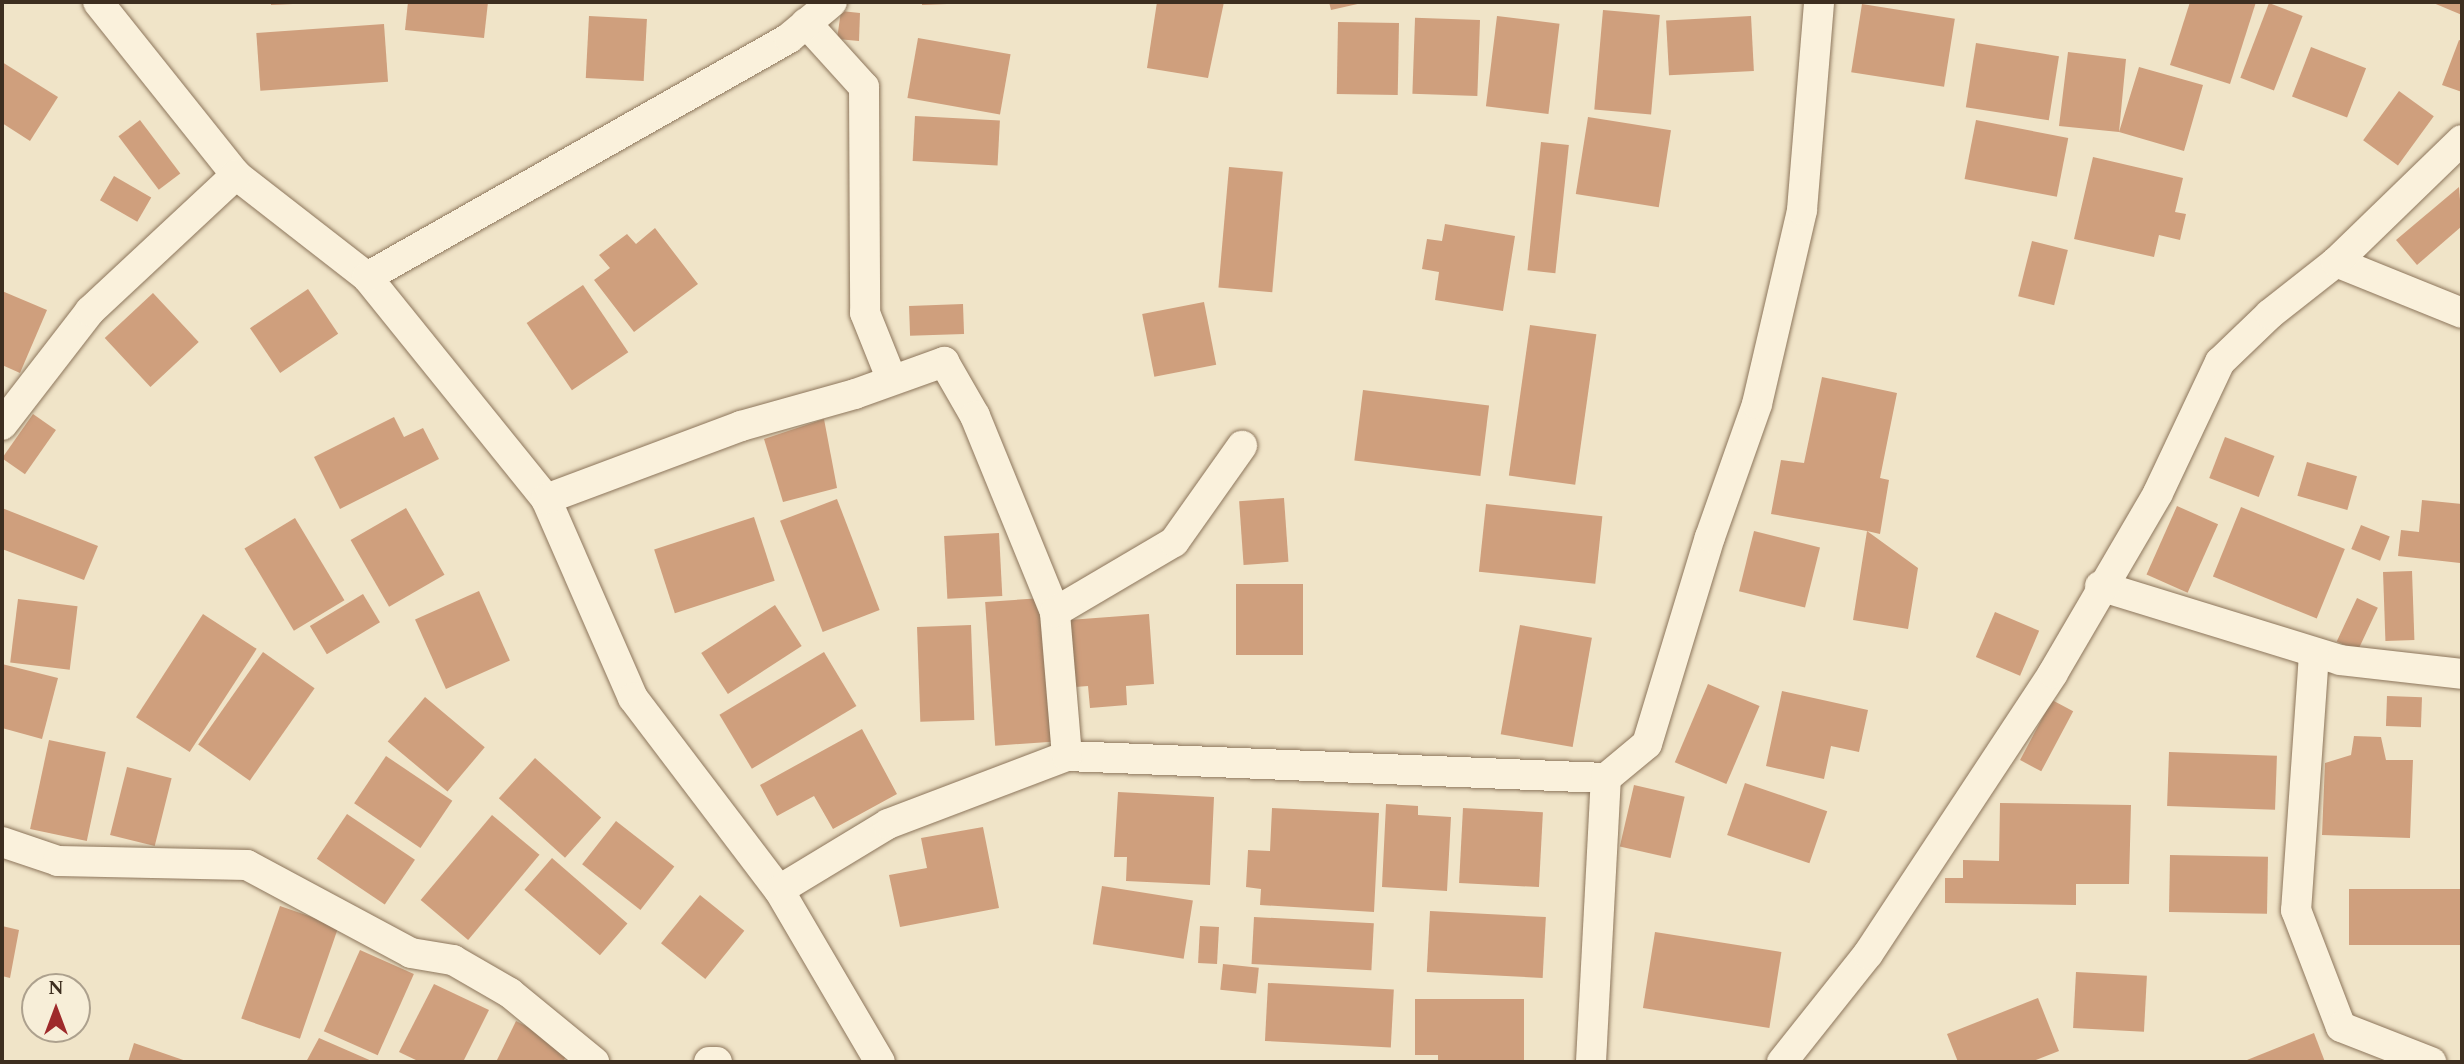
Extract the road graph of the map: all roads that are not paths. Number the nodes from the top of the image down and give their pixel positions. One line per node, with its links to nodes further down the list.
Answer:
1 (98, 2): 6 (street)
2 (832, 2): 4 (street)
3 (1819, 2): 19 (street)
4 (806, 23): 8 (street); 10 (street)
5 (2462, 140): 7 (street)
6 (236, 175): 8 (street); 11 (street)
7 (2336, 262): 9 (street); 14 (street)
8 (367, 277): 13 (street)
9 (2462, 313)
10 (892, 380): 13 (street); 15 (street)
11 (2, 425)
12 (1242, 446): 15 (street)
13 (546, 499): 21 (street)
14 (2100, 586): 16 (street); 27 (street)
15 (1055, 612): 18 (street)
16 (2314, 654): 17 (street); 28 (street)
17 (2462, 674)
18 (1067, 756): 19 (street); 21 (street)
19 (1606, 778): 26 (street)
20 (2, 842): 22 (street)
21 (779, 890): 25 (street)
22 (594, 1062)
23 (709, 1062): 24 (street)
24 (718, 1062)
25 (880, 1062)
26 (1591, 1062)
27 (1782, 1062)
28 (2431, 1062)

